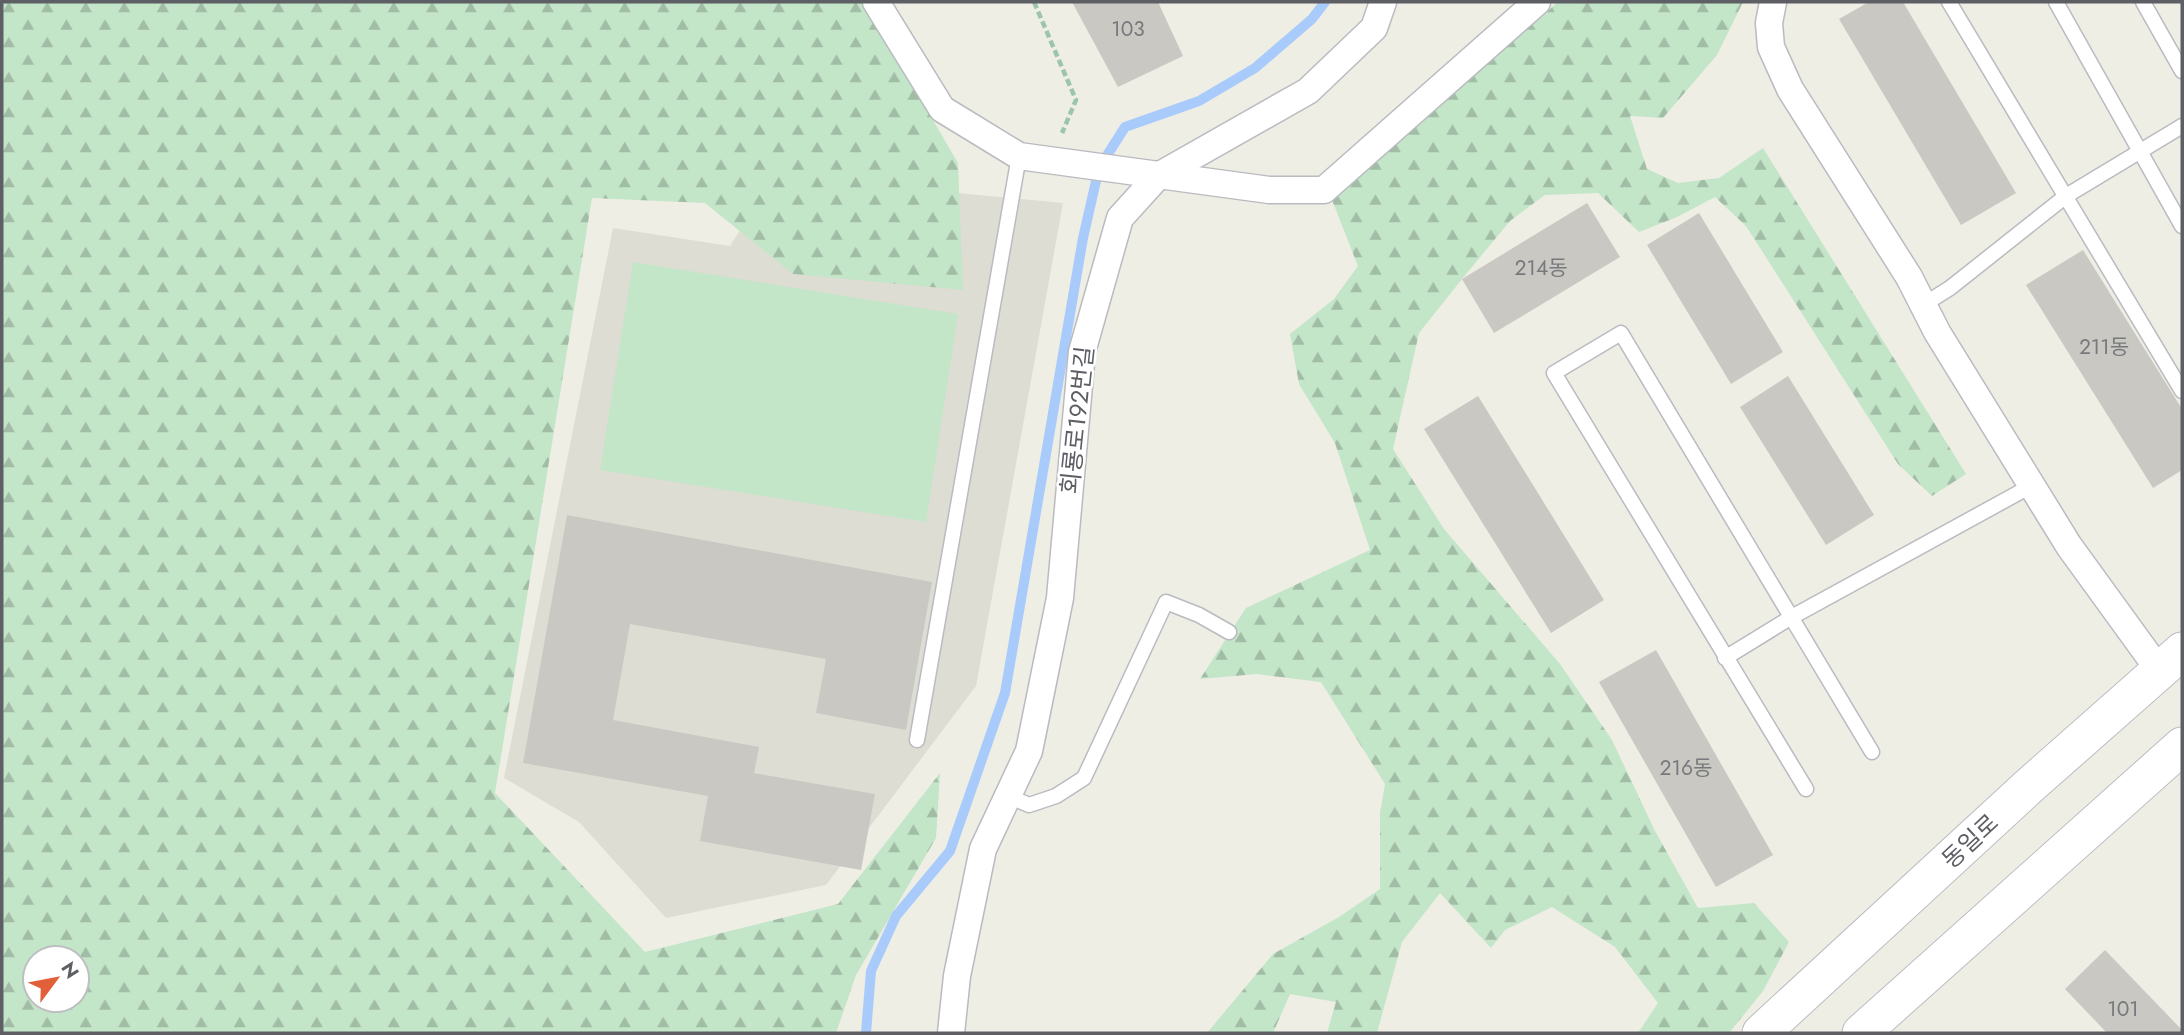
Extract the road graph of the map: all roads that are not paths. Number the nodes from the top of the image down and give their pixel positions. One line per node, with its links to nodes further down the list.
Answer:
1 (876, 2): 11 (street)
2 (1383, 2): 12 (street, 회룡로192번길)
3 (1537, 2): 12 (street)
4 (1773, 2): 15 (street)
5 (1949, 2): 13 (lane)
6 (2056, 2): 10 (lane)
7 (2143, 2): 8 (lane)
8 (2182, 71)
9 (2182, 126): 10 (lane)
10 (2139, 152): 13 (lane); 14 (lane)
11 (1035, 158): 12 (street); 22 (lane)
12 (1149, 175): 26 (street, 회룡로192번길)
13 (2066, 196): 15 (lane); 16 (lane)
14 (2182, 226)
15 (1923, 304): 17 (street)
16 (2182, 391)
17 (2031, 486): 18 (lane); 21 (street)
18 (1790, 618): 20 (lane); 20 (lane); 24 (lane)
19 (1229, 632): 26 (lane)
20 (1725, 658): 25 (lane)
21 (2171, 660): 28 (street, 동일로)
22 (917, 740)
23 (2182, 746): 29 (street)
24 (1872, 751)
25 (1806, 789)
26 (1008, 796): 27 (street, 회룡로192번길)
27 (951, 1033)
28 (1761, 1033)
29 (1861, 1033)

